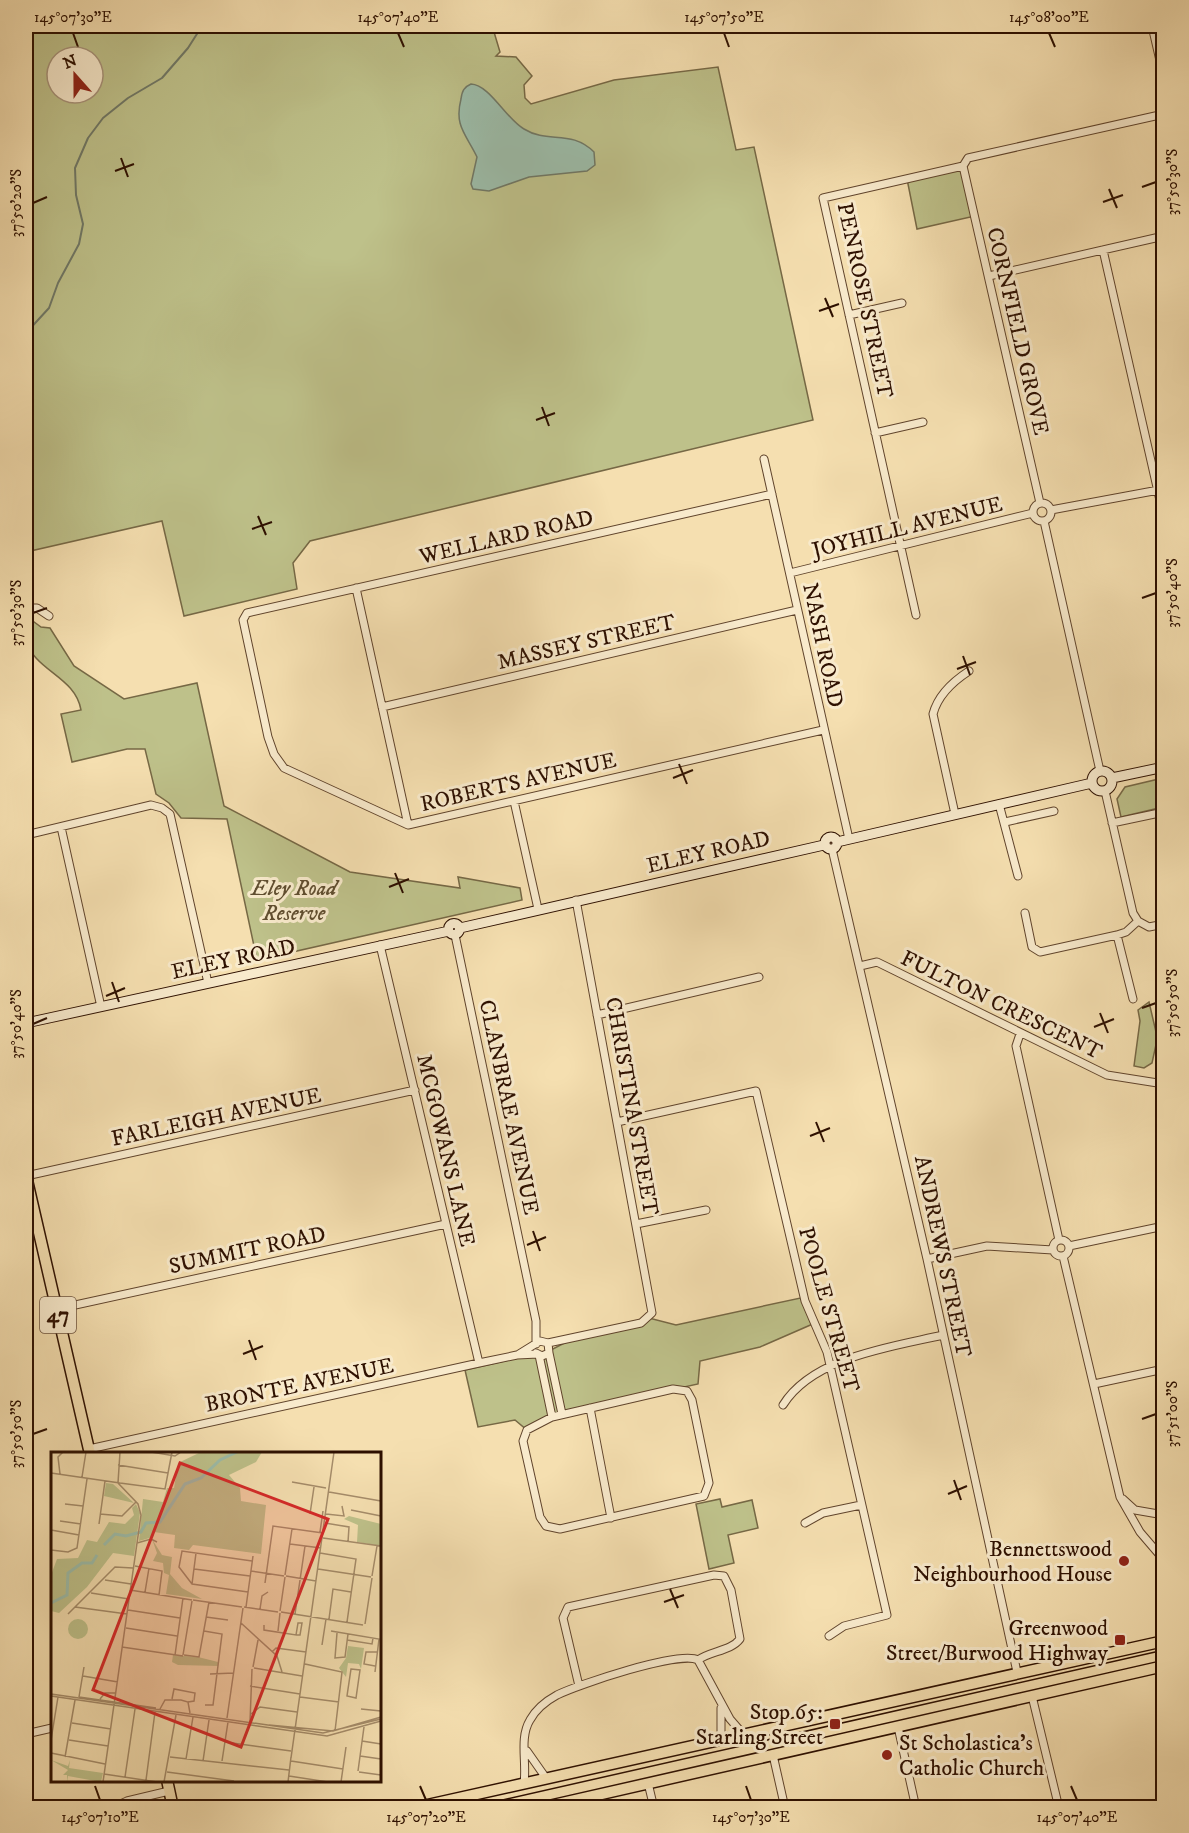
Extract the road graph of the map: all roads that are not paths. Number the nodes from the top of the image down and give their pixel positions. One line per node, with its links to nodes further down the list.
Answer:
1 (1152, 26): 2 (street)
2 (1164, 78)
3 (1164, 114): 4 (street)
4 (963, 166): 7 (street, CORNFIELD GROVE); 9 (street, PENROSE STREET)
5 (1164, 236): 6 (street)
6 (1104, 250): 7 (street); 13 (street)
7 (989, 276): 15 (street, CORNFIELD GROVE)
8 (902, 303): 9 (street)
9 (849, 315): 11 (street, PENROSE STREET)
10 (923, 422): 11 (street)
11 (875, 433): 20 (street, PENROSE STREET)
12 (764, 459): 14 (street, NASH ROAD)
13 (1160, 490): 16 (street); 18 (street)
14 (772, 494): 21 (street, NASH ROAD); 22 (street, WELLARD ROAD)
15 (1040, 503): 16 (street); 17 (street)
16 (1051, 510): 19 (street)
17 (1033, 513): 19 (street); 20 (street, JOYHILL AVENUE)
18 (1164, 518)
19 (1044, 521): 32 (street)
20 (900, 548): 21 (street, JOYHILL AVENUE); 26 (street, PENROSE STREET)
21 (790, 573): 24 (street, NASH ROAD)
22 (356, 588): 25 (street, WELLARD ROAD); 29 (street)
23 (26, 608): 27 (street)
24 (797, 610): 29 (street, MASSEY STREET); 30 (street, NASH ROAD)
25 (247, 612): 43 (street, ROBERTS AVENUE)
26 (916, 615)
27 (49, 616)
28 (969, 671): 40 (street)
29 (382, 707): 43 (street)
30 (824, 730): 36 (street, ROBERTS AVENUE); 46 (street, NASH ROAD)
31 (1164, 767): 33 (main road)
32 (1100, 771): 33 (main road); 34 (main road)
33 (1112, 778): 35 (main road)
34 (1092, 783): 35 (main road); 37 (main road, ELEY ROAD)
35 (1105, 791): 42 (street)
36 (514, 801): 43 (street, ROBERTS AVENUE); 50 (street)
37 (999, 804): 40 (main road, ELEY ROAD); 41 (street)
38 (1054, 811): 41 (street)
39 (1164, 812): 42 (street)
40 (955, 814): 46 (main road, ELEY ROAD)
41 (1005, 822): 48 (street)
42 (1112, 823): 52 (street)
43 (408, 825)
44 (61, 827): 45 (street); 59 (street); 61 (street)
45 (26, 835)
46 (849, 839): 47 (main road, ELEY ROAD)
47 (831, 845): 49 (main road, ELEY ROAD); 57 (street, ANDREWS STREET)
48 (1018, 876)
49 (576, 900): 50 (main road, ELEY ROAD); 62 (street, CHRISTINA STREET)
50 (538, 909): 54 (main road, ELEY ROAD)
51 (1025, 913): 55 (street)
52 (1138, 921): 53 (street); 55 (street)
53 (1164, 924)
54 (454, 931): 56 (main road, ELEY ROAD); 81 (street, CLANBRAE AVENUE)
55 (1117, 935): 60 (street)
56 (380, 945): 59 (main road, ELEY ROAD); 67 (street, MCGOWANS LANE)
57 (860, 966): 64 (street, FULTON CRESCENT); 79 (street, ANDREWS STREET)
58 (759, 977): 62 (street)
59 (208, 983): 61 (main road, ELEY ROAD)
60 (1133, 999)
61 (101, 1007): 63 (main road, ELEY ROAD)
62 (597, 1015): 68 (street, CHRISTINA STREET)
63 (26, 1023)
64 (1020, 1034): 66 (street, FULTON CRESCENT); 75 (street)
65 (1164, 1064): 66 (street)
66 (1161, 1083)
67 (415, 1090): 69 (street, FARLEIGH AVENUE); 72 (street, MCGOWANS LANE)
68 (617, 1122): 73 (street, CHRISTINA STREET); 88 (street, POOLE STREET)
69 (26, 1176): 71 (main road, 47)
70 (706, 1210): 73 (street)
71 (29, 1211): 80 (main road, 47)
72 (446, 1224): 80 (street, SUMMIT ROAD); 87 (street, MCGOWANS LANE)
73 (636, 1224): 84 (street, CHRISTINA STREET)
74 (1164, 1226): 76 (street)
75 (1059, 1240): 76 (street); 77 (street)
76 (1069, 1246): 78 (street)
77 (1053, 1250): 78 (street); 79 (street)
78 (1063, 1256): 90 (street)
79 (927, 1259): 82 (street, ANDREWS STREET)
80 (57, 1309): 95 (main road, 47)
81 (536, 1321): 83 (street, CLANBRAE AVENUE); 84 (street, CLANBRAE AVENUE)
82 (943, 1335): 88 (street); 106 (street, ANDREWS STREET)
83 (536, 1345): 84 (street, BRONTE AVENUE); 85 (street, BRONTE AVENUE); 86 (street, CLANBRAE AVENUE)
84 (548, 1348): 86 (street, BRONTE AVENUE); 93 (street, CLANBRAE AVENUE)
85 (517, 1355): 86 (street, BRONTE AVENUE); 87 (street, BRONTE AVENUE)
86 (538, 1355): 94 (street, CLANBRAE AVENUE)
87 (478, 1363): 95 (street, BRONTE AVENUE)
88 (830, 1367): 91 (street); 97 (street, POOLE STREET)
89 (1164, 1369): 90 (street)
90 (1094, 1384): 96 (street)
91 (783, 1405)
92 (590, 1408): 93 (street); 99 (street); 99 (street)
93 (562, 1414): 94 (street)
94 (552, 1417): 99 (street)
95 (90, 1451)
96 (1120, 1497): 98 (street); 101 (street)
97 (861, 1505): 100 (street); 102 (street, POOLE STREET)
98 (1164, 1515)
99 (611, 1518)
100 (805, 1523)
101 (1164, 1560)
102 (829, 1636)
103 (1164, 1641): 106 (main road)
104 (698, 1660): 107 (street); 107 (street); 109 (street)
105 (1164, 1666): 108 (main road)
106 (1017, 1672): 113 (main road)
107 (579, 1686): 115 (street)
108 (1032, 1696): 110 (main road); 128 (street)
109 (720, 1703): 113 (street); 114 (street)
110 (898, 1727): 116 (main road); 127 (street)
111 (51, 1728): 112 (street)
112 (26, 1734)
113 (743, 1734): 114 (main road)
114 (721, 1738): 117 (main road)
115 (525, 1749): 117 (street); 118 (street)
116 (773, 1755): 119 (main road); 126 (street)
117 (546, 1778): 118 (main road)
118 (524, 1783): 123 (main road)
119 (648, 1783): 124 (main road); 125 (street)
120 (168, 1786): 121 (street); 122 (main road)
121 (112, 1808)
122 (173, 1808)
123 (414, 1808)
124 (540, 1808)
125 (654, 1808)
126 (785, 1808)
127 (916, 1808)
128 (1059, 1808)

